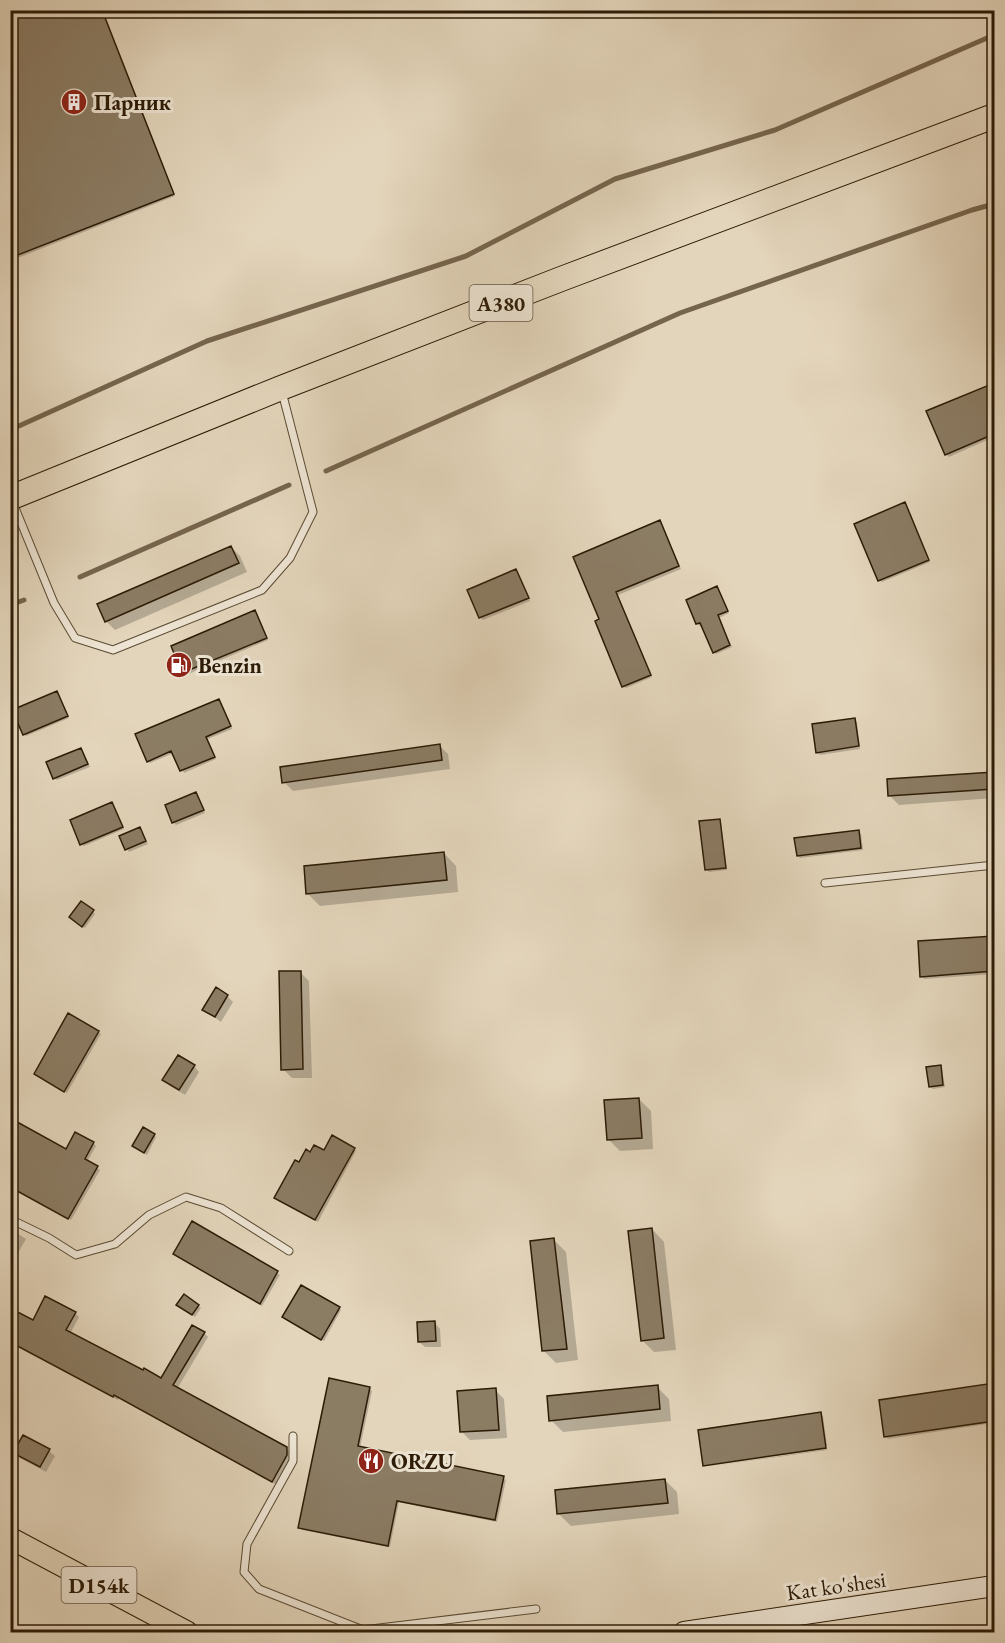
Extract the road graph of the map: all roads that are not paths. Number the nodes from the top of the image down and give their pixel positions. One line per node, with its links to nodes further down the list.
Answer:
1 (994, 116): 2 (highway, A380)
2 (281, 388): 3 (highway, A380); 3 (lane)
3 (11, 497)
4 (994, 866): 5 (lane)
5 (825, 883)
6 (10, 1219): 7 (lane)
7 (289, 1251)
8 (294, 1436): 11 (lane)
9 (10, 1538): 12 (main road, D154k)
10 (994, 1586): 13 (street, Kat ko'shesi)
11 (536, 1609)
12 (187, 1632)
13 (684, 1632)

